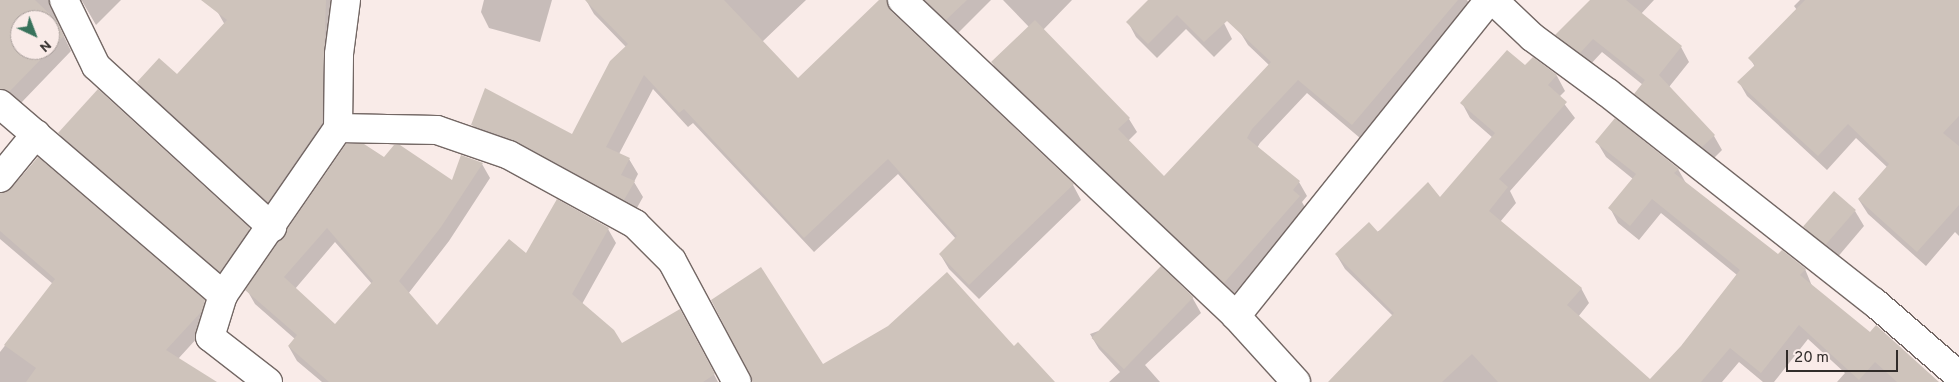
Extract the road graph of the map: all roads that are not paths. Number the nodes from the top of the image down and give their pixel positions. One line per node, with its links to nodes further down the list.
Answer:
1 (64, 0): 9 (street)
2 (346, 0): 6 (street)
3 (902, 0): 11 (street)
4 (1491, 0): 11 (street); 12 (street)
5 (0, 104): 7 (street)
6 (338, 128): 9 (street); 14 (street)
7 (36, 134): 8 (street); 10 (street)
8 (0, 178)
9 (272, 227): 10 (street)
10 (223, 294): 13 (street)
11 (1236, 316): 15 (street)
12 (1959, 376)
13 (260, 379)
14 (737, 382)
15 (1296, 382)

